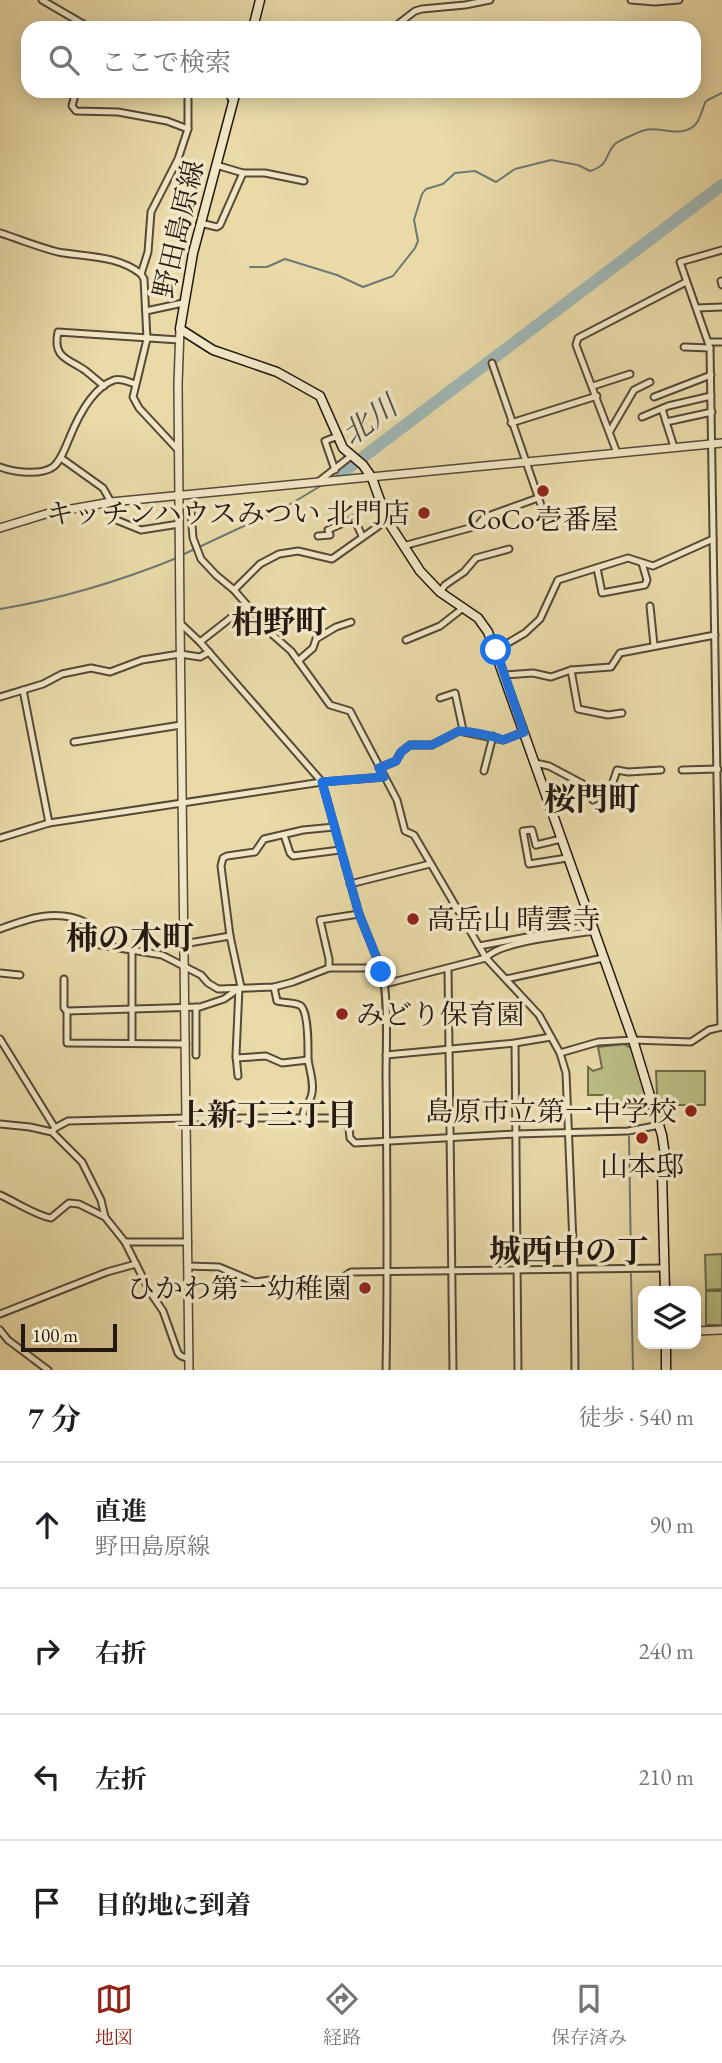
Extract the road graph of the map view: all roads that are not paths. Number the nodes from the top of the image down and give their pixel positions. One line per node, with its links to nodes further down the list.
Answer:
1 (42, 0): 6 (street)
2 (260, 0): 7 (main road)
3 (490, 0): 8 (street)
4 (631, 0): 5 (street)
5 (679, 0)
6 (77, 21)
7 (255, 21)
8 (402, 21)
9 (74, 98): 14 (street)
10 (188, 98): 14 (street)
11 (231, 98): 13 (street)
12 (234, 98): 13 (main road, 野田島原線)
13 (233, 101): 15 (main road, 野田島原線)
14 (188, 128): 21 (street)
15 (216, 165): 16 (street); 18 (main road, 野田島原線)
16 (243, 173): 17 (street); 18 (street)
17 (304, 181)
18 (200, 223): 23 (main road, 野田島原線)
19 (0, 233): 21 (street)
20 (722, 250): 22 (street)
21 (141, 274): 26 (street)
22 (686, 282): 25 (street); 39 (street)
23 (183, 303): 26 (street); 27 (main road, 野田島原線)
24 (722, 307): 25 (street)
25 (697, 308): 31 (street)
26 (146, 310): 28 (street)
27 (180, 329): 29 (street); 50 (main road, 野田島原線)
28 (148, 339): 29 (street); 37 (street); 38 (street)
29 (179, 340): 54 (street)
30 (722, 342): 31 (street)
31 (710, 345): 32 (street); 35 (street)
32 (684, 348)
33 (492, 363): 48 (street)
34 (630, 374): 39 (street)
35 (711, 375): 40 (street); 42 (street)
36 (650, 382): 49 (street)
37 (135, 384): 38 (street); 54 (street)
38 (104, 386): 56 (street)
39 (593, 386): 41 (street)
40 (711, 396): 44 (street); 45 (street)
41 (597, 397): 48 (street); 49 (street)
42 (654, 397)
43 (722, 407): 45 (street)
44 (662, 409): 46 (street); 47 (street)
45 (712, 410): 47 (street); 51 (street)
46 (642, 417)
47 (666, 422): 53 (street)
48 (511, 423): 58 (street)
49 (610, 431): 55 (street)
50 (338, 436): 57 (main road, 野田島原線); 60 (street)
51 (713, 443): 52 (street); 53 (street); 74 (street)
52 (722, 443)
53 (674, 447): 55 (street)
54 (179, 451): 63 (street)
55 (617, 453): 58 (street)
56 (61, 458): 59 (street); 65 (street)
57 (355, 459): 60 (street); 61 (main road, 野田島原線)
58 (524, 462): 61 (street); 64 (street)
59 (0, 467)
60 (335, 470): 62 (street)
61 (372, 478): 62 (street); 69 (main road, 野田島原線)
62 (316, 483): 63 (street)
63 (179, 497): 65 (street); 70 (street)
64 (538, 498): 67 (street); 77 (street)
65 (111, 502): 71 (street)
66 (191, 512): 75 (street)
67 (544, 514)
68 (114, 519): 70 (street)
69 (387, 520): 73 (street); 77 (main road, 野田島原線)
70 (179, 524): 76 (street)
71 (0, 528)
72 (318, 536): 73 (street)
73 (362, 536): 82 (street)
74 (713, 539): 79 (street); 80 (street)
75 (194, 540): 76 (street); 82 (street)
76 (179, 544): 89 (street)
77 (403, 546): 83 (main road, 野田島原線)
78 (509, 549): 83 (street)
79 (718, 559): 84 (street)
80 (642, 562): 81 (street); 81 (street)
81 (597, 568): 95 (street)
82 (234, 590): 85 (street)
83 (440, 592): 87 (main road, 野田島原線)
84 (719, 600): 90 (street)
85 (247, 605): 93 (street); 98 (street)
86 (650, 606): 94 (street)
87 (463, 608): 92 (street); 95 (main road, 野田島原線)
88 (351, 622): 98 (street)
89 (180, 623): 93 (street); 97 (street)
90 (719, 624): 91 (street)
91 (715, 635): 94 (street); 109 (street)
92 (406, 640)
93 (200, 642): 96 (street)
94 (654, 645): 99 (street)
95 (496, 650): 100 (main road, 野田島原線)
96 (209, 652): 97 (street); 118 (street)
97 (180, 654): 101 (street); 105 (street)
98 (298, 661): 112 (street)
99 (571, 670): 100 (street); 104 (street)
100 (505, 675): 107 (main road, 野田島原線)
101 (23, 690): 102 (street); 121 (street)
102 (0, 696)
103 (440, 698): 106 (street)
104 (622, 713)
105 (181, 725): 110 (street); 120 (street)
106 (463, 730): 108 (street); 112 (street)
107 (524, 732): 108 (street); 111 (main road, 野田島原線)
108 (493, 736): 116 (street)
109 (720, 739): 113 (street)
110 (74, 742)
111 (535, 763): 114 (street); 125 (main road, 野田島原線)
112 (379, 768): 117 (street)
113 (718, 769): 115 (street); 119 (street)
114 (661, 770)
115 (682, 770)
116 (484, 771)
117 (384, 777): 118 (street); 130 (street)
118 (322, 782): 120 (street); 122 (street)
119 (720, 791): 133 (street)
120 (183, 803): 121 (street); 137 (street)
121 (49, 823): 124 (street)
122 (334, 827): 123 (street); 128 (street)
123 (284, 835): 128 (street); 136 (street)
124 (0, 838)
125 (561, 839): 126 (street); 129 (main road, 野田島原線)
126 (536, 845): 127 (street); 127 (street)
127 (526, 846): 129 (street)
128 (340, 850): 131 (street)
129 (567, 858): 134 (main road, 野田島原線)
130 (430, 864): 131 (street); 138 (street)
131 (350, 884): 132 (street)
132 (359, 914): 143 (street); 144 (street)
133 (721, 914): 157 (street)
134 (592, 928): 138 (street); 140 (street); 141 (main road, 野田島原線)
135 (0, 929): 139 (street)
136 (230, 936): 137 (street); 152 (street)
137 (183, 944): 142 (street)
138 (479, 946): 140 (street)
139 (132, 950): 142 (street); 154 (street)
140 (486, 958): 145 (street); 149 (street)
141 (603, 958): 149 (street); 160 (main road, 野田島原線)
142 (185, 966): 152 (street); 155 (street)
143 (329, 968): 144 (street); 151 (street)
144 (378, 969): 150 (street)
145 (448, 969): 150 (street); 164 (street)
146 (0, 974): 147 (street)
147 (20, 975)
148 (64, 979): 156 (street)
149 (506, 979): 158 (street)
150 (385, 984): 167 (street)
151 (274, 986): 152 (street); 169 (street)
152 (240, 987): 153 (street); 168 (street)
153 (196, 1007): 155 (street); 166 (street)
154 (133, 1009): 155 (street); 156 (street); 161 (street)
155 (186, 1009): 163 (street)
156 (68, 1011): 161 (street)
157 (722, 1027): 160 (street)
158 (551, 1037): 162 (street); 165 (street)
159 (0, 1039): 175 (street)
160 (634, 1040): 165 (street); 174 (main road, 野田島原線)
161 (132, 1043): 163 (street)
162 (515, 1043): 164 (street); 176 (street)
163 (186, 1044): 171 (street)
164 (450, 1049): 167 (street); 178 (street)
165 (560, 1053): 177 (street)
166 (196, 1055)
167 (386, 1055): 179 (street)
168 (236, 1058): 169 (street); 170 (street)
169 (308, 1060): 172 (street)
170 (238, 1076)
171 (187, 1118): 172 (street); 175 (street); 183 (street)
172 (303, 1119): 179 (street)
173 (0, 1124): 175 (street)
174 (660, 1125): 177 (street); 187 (main road, 野田島原線)
175 (54, 1130): 181 (street)
176 (515, 1134): 177 (street); 178 (street); 188 (street)
177 (570, 1134): 186 (street)
178 (451, 1138): 179 (street); 189 (street)
179 (387, 1140): 190 (street)
180 (0, 1195): 181 (street)
181 (105, 1217): 182 (street)
182 (125, 1242): 183 (street); 184 (street)
183 (188, 1242): 185 (street)
184 (136, 1264): 192 (street); 197 (street)
185 (188, 1266): 190 (street); 197 (street)
186 (574, 1268): 187 (street); 188 (street); 203 (street)
187 (664, 1268): 191 (main road, 野田島原線)
188 (517, 1269): 189 (street); 202 (street)
189 (452, 1270): 190 (street); 201 (street)
190 (388, 1271): 200 (street)
191 (665, 1286)
192 (2, 1310)
193 (0, 1330): 198 (street)
194 (701, 1331): 195 (street)
195 (722, 1331)
196 (666, 1349): 204 (main road)
197 (189, 1359): 199 (street)
198 (48, 1370)
199 (189, 1370)
200 (386, 1370)
201 (453, 1370)
202 (518, 1370)
203 (575, 1370)
204 (666, 1370)

